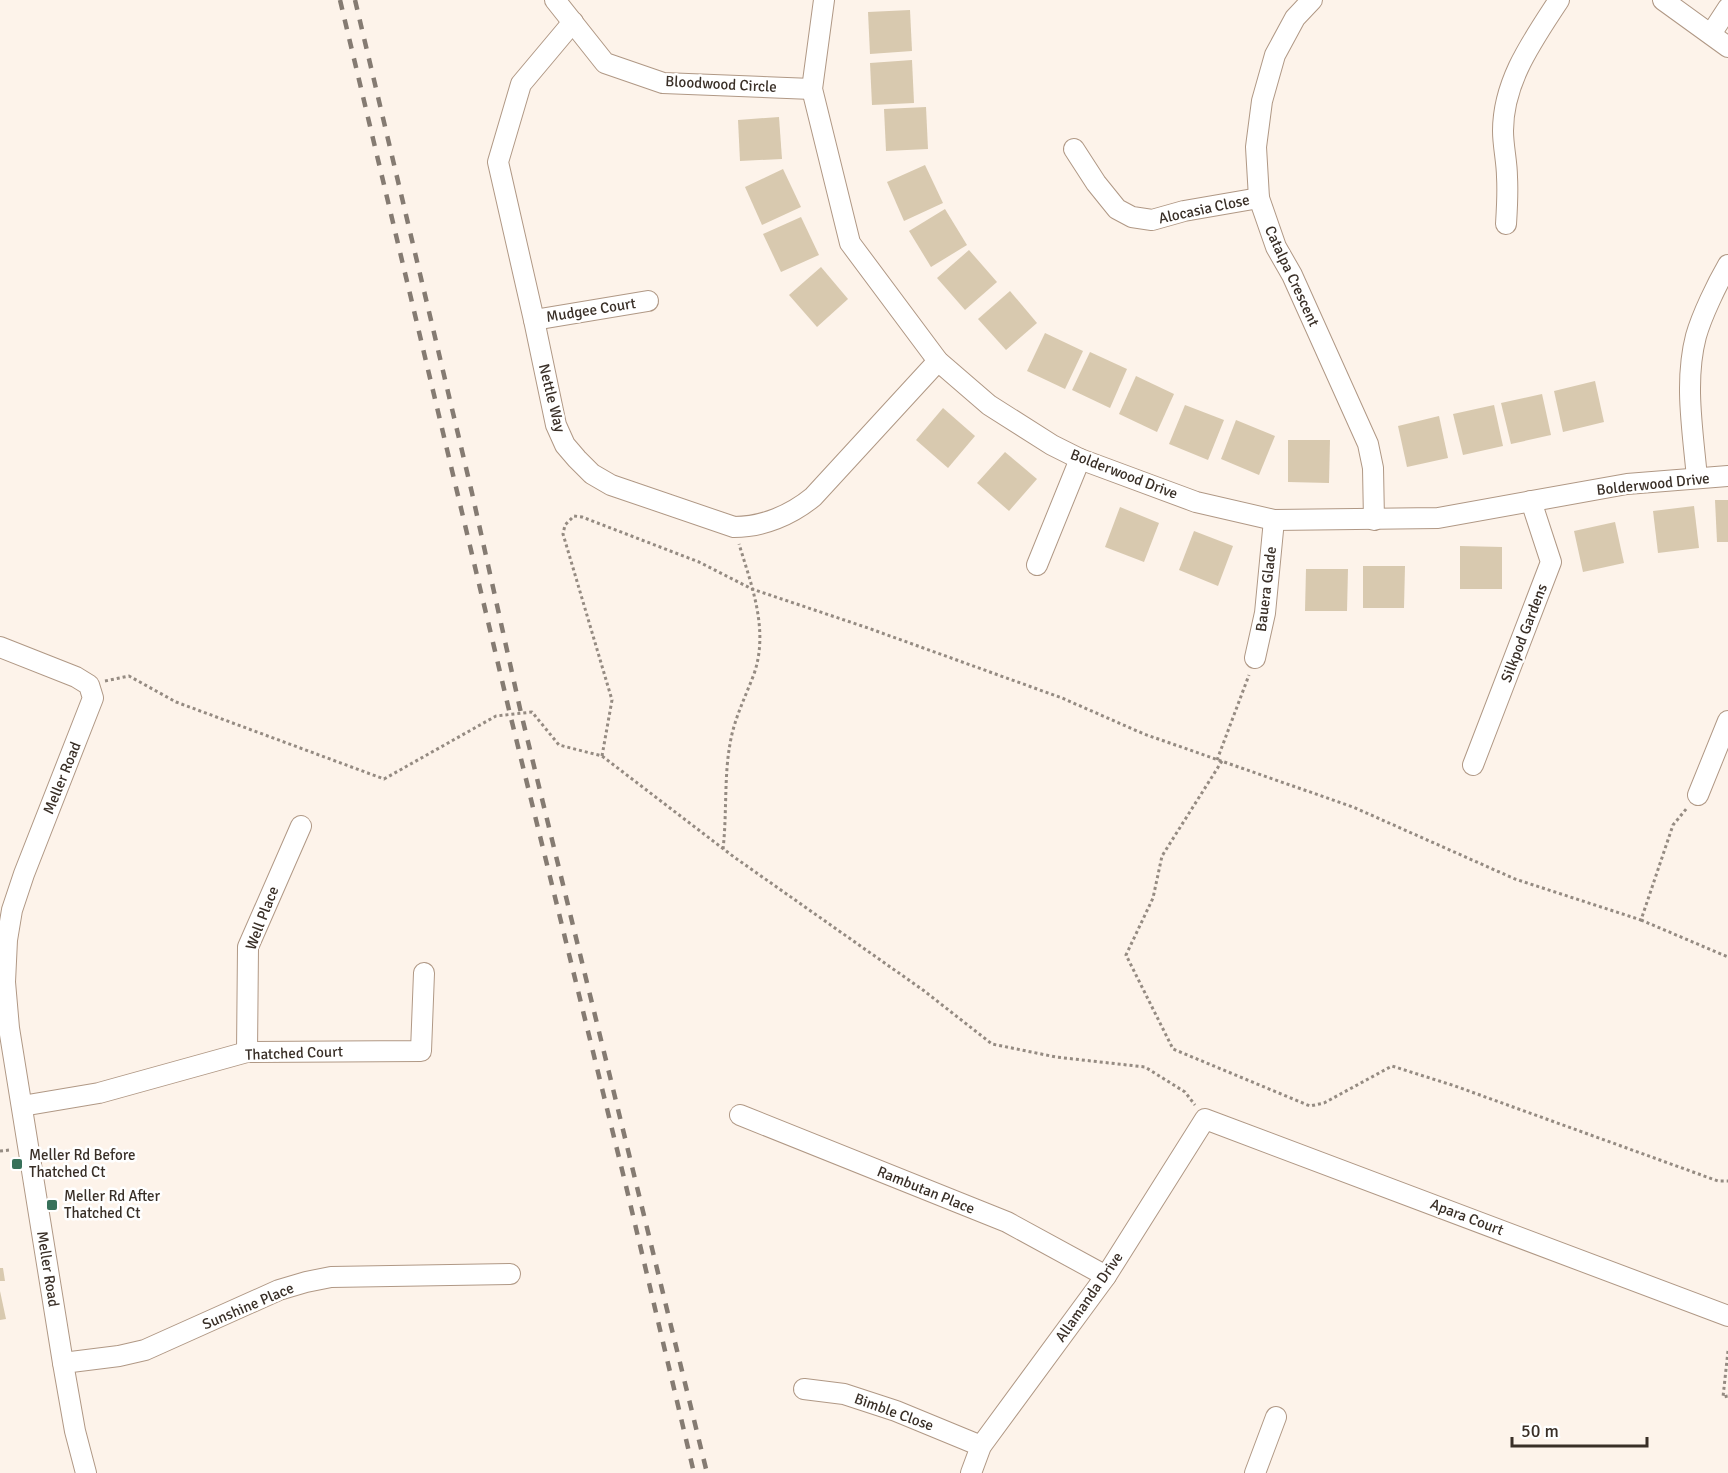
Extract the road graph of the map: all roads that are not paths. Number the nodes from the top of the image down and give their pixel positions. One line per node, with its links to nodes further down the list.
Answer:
1 (555, 0): 7 (street, Bloodwood Circle)
2 (824, 0): 10 (street, Bolderwood Drive)
3 (1312, 0): 12 (street, Catalpa Crescent)
4 (1559, 0): 13 (street)
5 (1663, 0): 8 (street)
6 (1728, 8): 8 (street)
7 (573, 22): 10 (street, Bloodwood Circle); 16 (street, Nettle Way)
8 (1711, 33): 9 (street)
9 (1728, 47)
10 (812, 89): 17 (street, Bolderwood Drive)
11 (1074, 149): 12 (street, Alocasia Close)
12 (1259, 198): 23 (street, Catalpa Crescent)
13 (1506, 224)
14 (1728, 265): 20 (street)
15 (648, 301): 16 (street, Mudgee Court)
16 (534, 320): 17 (street, Nettle Way)
17 (938, 361): 18 (street, Bolderwood Drive)
18 (1080, 459): 22 (street, Bolderwood Drive); 24 (street)
19 (1728, 476): 20 (street, Bolderwood Drive)
20 (1697, 478): 21 (street, Bolderwood Drive)
21 (1531, 501): 23 (street, Bolderwood Drive); 28 (street, Silkpod Gardens)
22 (1274, 520): 23 (street, Bolderwood Drive); 26 (street, Bauera Glade)
23 (1374, 520)
24 (1037, 565)
25 (0, 647): 33 (street, Meller Road)
26 (1255, 658)
27 (1728, 721): 29 (street)
28 (1473, 765)
29 (1698, 795)
30 (301, 826): 32 (street, Well Place)
31 (424, 973): 32 (street, Thatched Court)
32 (247, 1052): 33 (street, Thatched Court)
33 (22, 1106): 39 (street, Meller Road)
34 (740, 1115): 37 (street, Rambutan Place)
35 (1205, 1119): 37 (street, Allamanda Drive); 38 (street, Apara Court)
36 (510, 1274): 39 (street, Sunshine Place)
37 (1106, 1276): 42 (street, Allamanda Drive)
38 (1728, 1316)
39 (63, 1363): 43 (street, Meller Road)
40 (804, 1389): 42 (street, Bimble Close)
41 (1276, 1417): 45 (street)
42 (981, 1446): 44 (street, Allamanda Drive)
43 (86, 1473)
44 (971, 1473)
45 (1255, 1473)

